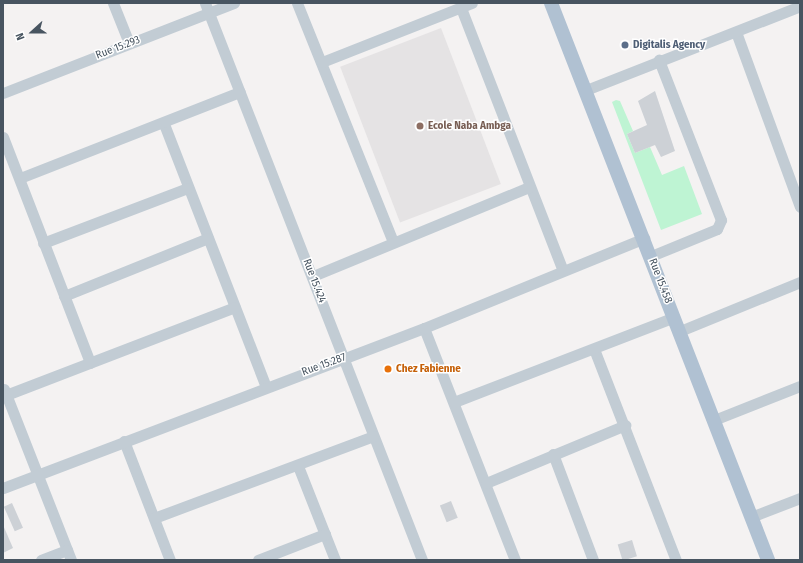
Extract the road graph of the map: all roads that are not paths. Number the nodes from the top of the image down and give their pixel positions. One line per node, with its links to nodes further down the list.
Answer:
1 (113, 3): 10 (street)
2 (234, 3): 7 (street, Rue 15.293)
3 (297, 3): 12 (street)
4 (472, 3): 8 (street)
5 (551, 3): 13 (main road, Rue 15.458)
6 (800, 6): 9 (street)
7 (207, 8): 10 (street, Rue 15.293); 14 (street, Rue 15.424)
8 (460, 8): 12 (street); 19 (street)
9 (736, 32): 11 (street); 21 (street)
10 (129, 43): 15 (street, Rue 15.293)
11 (659, 60): 13 (street); 26 (street)
12 (322, 62): 24 (street)
13 (586, 90): 23 (main road, Rue 15.458)
14 (240, 92): 16 (street); 28 (street, Rue 15.424)
15 (3, 93)
16 (164, 124): 18 (street); 20 (street)
17 (3, 137): 18 (street)
18 (20, 178): 25 (street)
19 (529, 187): 24 (street); 27 (street)
20 (188, 188): 22 (street); 25 (street)
21 (800, 207)
22 (208, 238): 30 (street); 31 (street)
23 (644, 238): 26 (main road, Rue 15.458); 27 (street, Rue 15.287)
24 (393, 242): 28 (street)
25 (44, 243): 30 (street)
26 (651, 256): 32 (main road, Rue 15.458)
27 (562, 270): 33 (street, Rue 15.287)
28 (313, 276): 36 (street, Rue 15.424)
29 (800, 282): 34 (street)
30 (64, 296): 37 (street)
31 (235, 307): 37 (street); 39 (street)
32 (674, 317): 34 (main road, Rue 15.458); 35 (street)
33 (424, 328): 36 (street, Rue 15.287); 41 (street)
34 (680, 331): 42 (main road, Rue 15.458)
35 (594, 349): 41 (street); 43 (street)
36 (343, 359): 39 (street, Rue 15.287); 44 (street, Rue 15.424)
37 (90, 363): 40 (street)
38 (800, 386): 42 (street)
39 (266, 387): 45 (street, Rue 15.287)
40 (4, 391): 48 (street)
41 (454, 402): 49 (street)
42 (714, 420): 52 (main road, Rue 15.458)
43 (625, 425): 46 (street); 63 (street)
44 (373, 436): 47 (street); 60 (street, Rue 15.424)
45 (124, 441): 48 (street, Rue 15.287); 53 (street)
46 (553, 454): 49 (street); 62 (street)
47 (298, 466): 53 (street); 54 (street)
48 (38, 475): 50 (street, Rue 15.287); 55 (street)
49 (486, 483): 61 (street)
50 (3, 488)
51 (800, 498): 52 (street)
52 (751, 517): 64 (main road, Rue 15.458)
53 (154, 518): 57 (street)
54 (325, 534): 58 (street); 59 (street)
55 (69, 555): 56 (street)
56 (41, 560)
57 (170, 560)
58 (258, 560)
59 (335, 560)
60 (422, 560)
61 (515, 560)
62 (593, 560)
63 (676, 560)
64 (768, 560)

